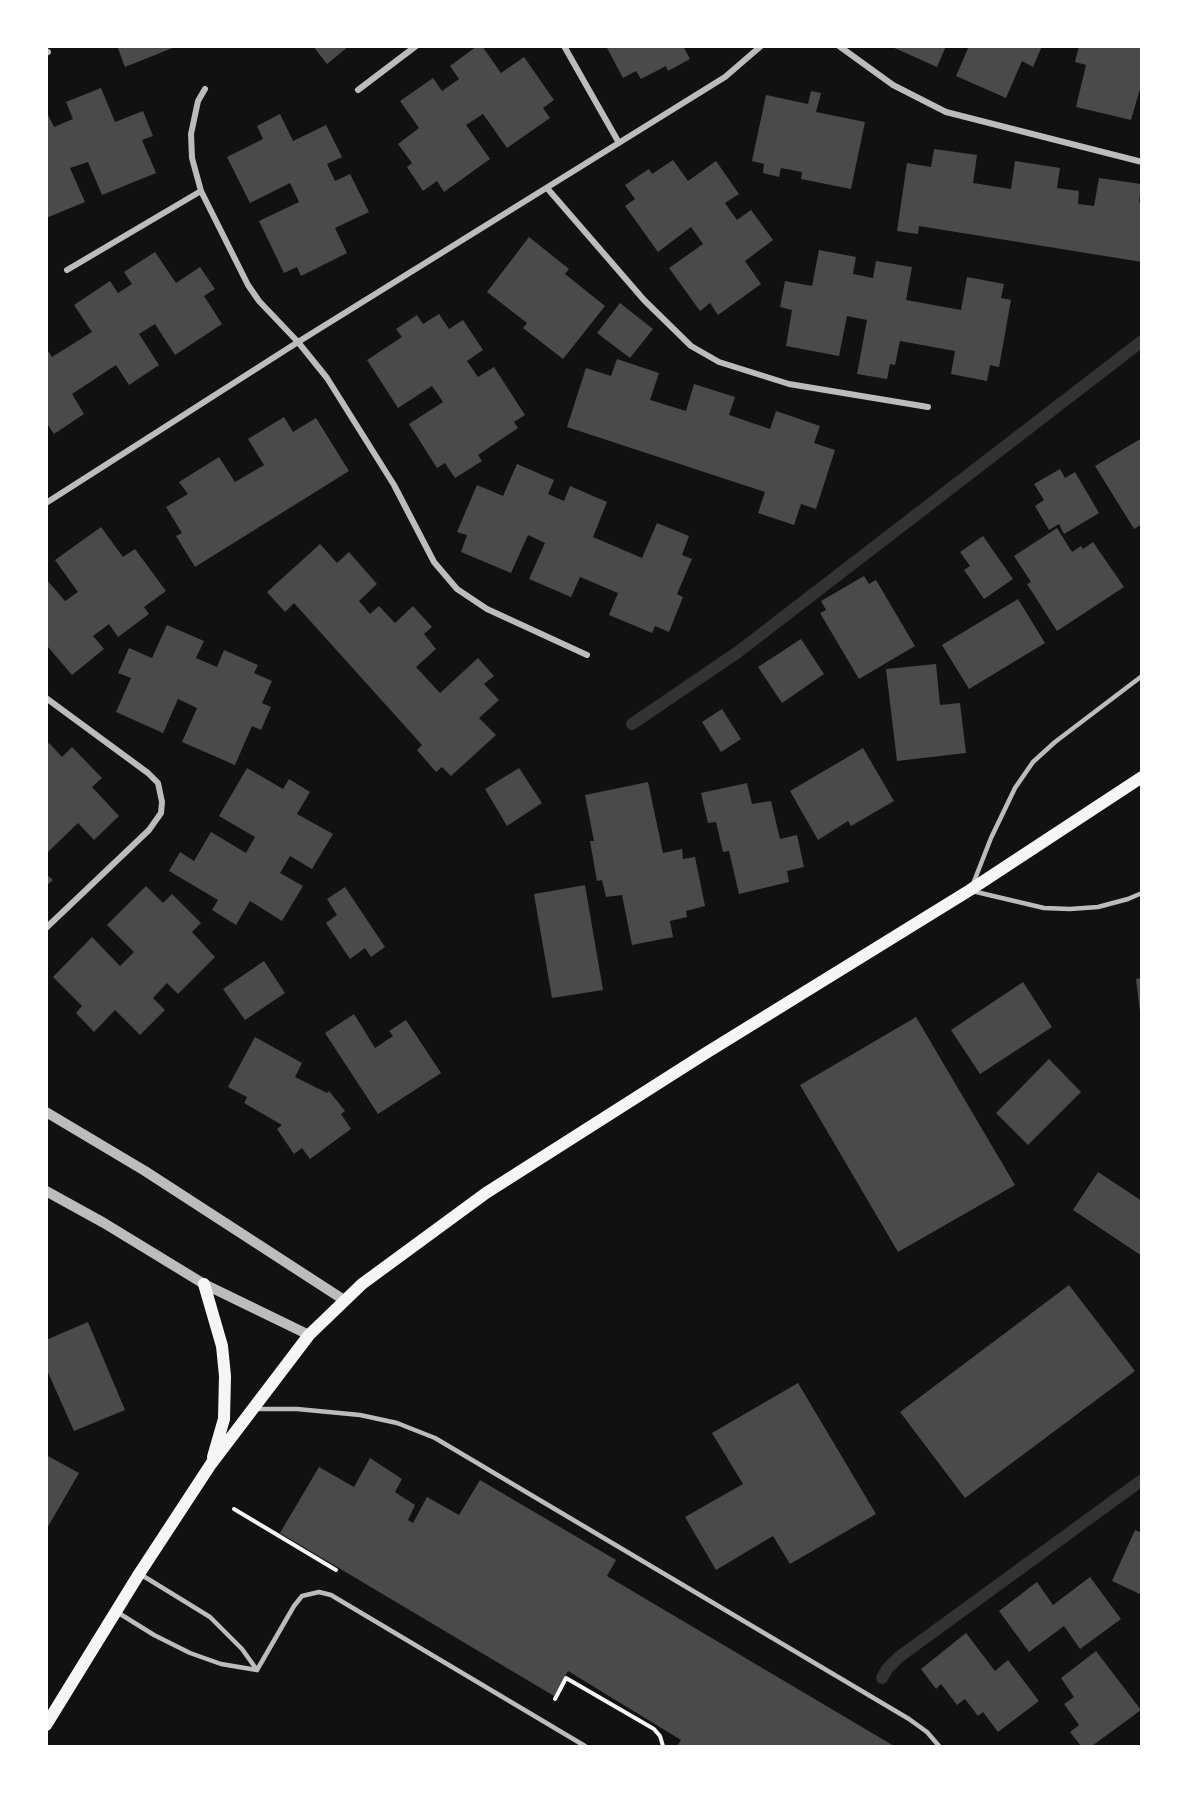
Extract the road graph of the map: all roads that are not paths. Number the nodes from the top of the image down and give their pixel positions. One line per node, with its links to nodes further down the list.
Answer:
1 (416, 46): 6 (street)
2 (564, 46): 7 (street)
3 (761, 46): 7 (street)
4 (839, 46): 8 (street)
5 (205, 89): 10 (street)
6 (357, 90)
7 (619, 143): 9 (street)
8 (1142, 162)
9 (547, 188): 12 (street); 13 (street)
10 (201, 191): 11 (street); 12 (street)
11 (67, 270)
12 (298, 342): 14 (street); 15 (street)
13 (928, 407)
14 (46, 504)
15 (587, 655)
16 (1142, 676): 19 (lane)
17 (46, 698): 21 (street)
18 (1142, 777): 19 (main road)
19 (970, 890): 20 (lane); 25 (main road)
20 (1142, 893)
21 (46, 928)
22 (46, 1112): 25 (street)
23 (46, 1191): 24 (street)
24 (204, 1284): 26 (street); 28 (main road)
25 (344, 1300): 26 (main road)
26 (309, 1335): 27 (main road)
27 (253, 1409): 28 (main road); 34 (lane)
28 (211, 1464): 29 (main road)
29 (139, 1574): 30 (main road); 31 (lane)
30 (116, 1611): 31 (lane); 32 (main road)
31 (257, 1671): 33 (lane)
32 (46, 1725)
33 (585, 1746)
34 (939, 1746)

